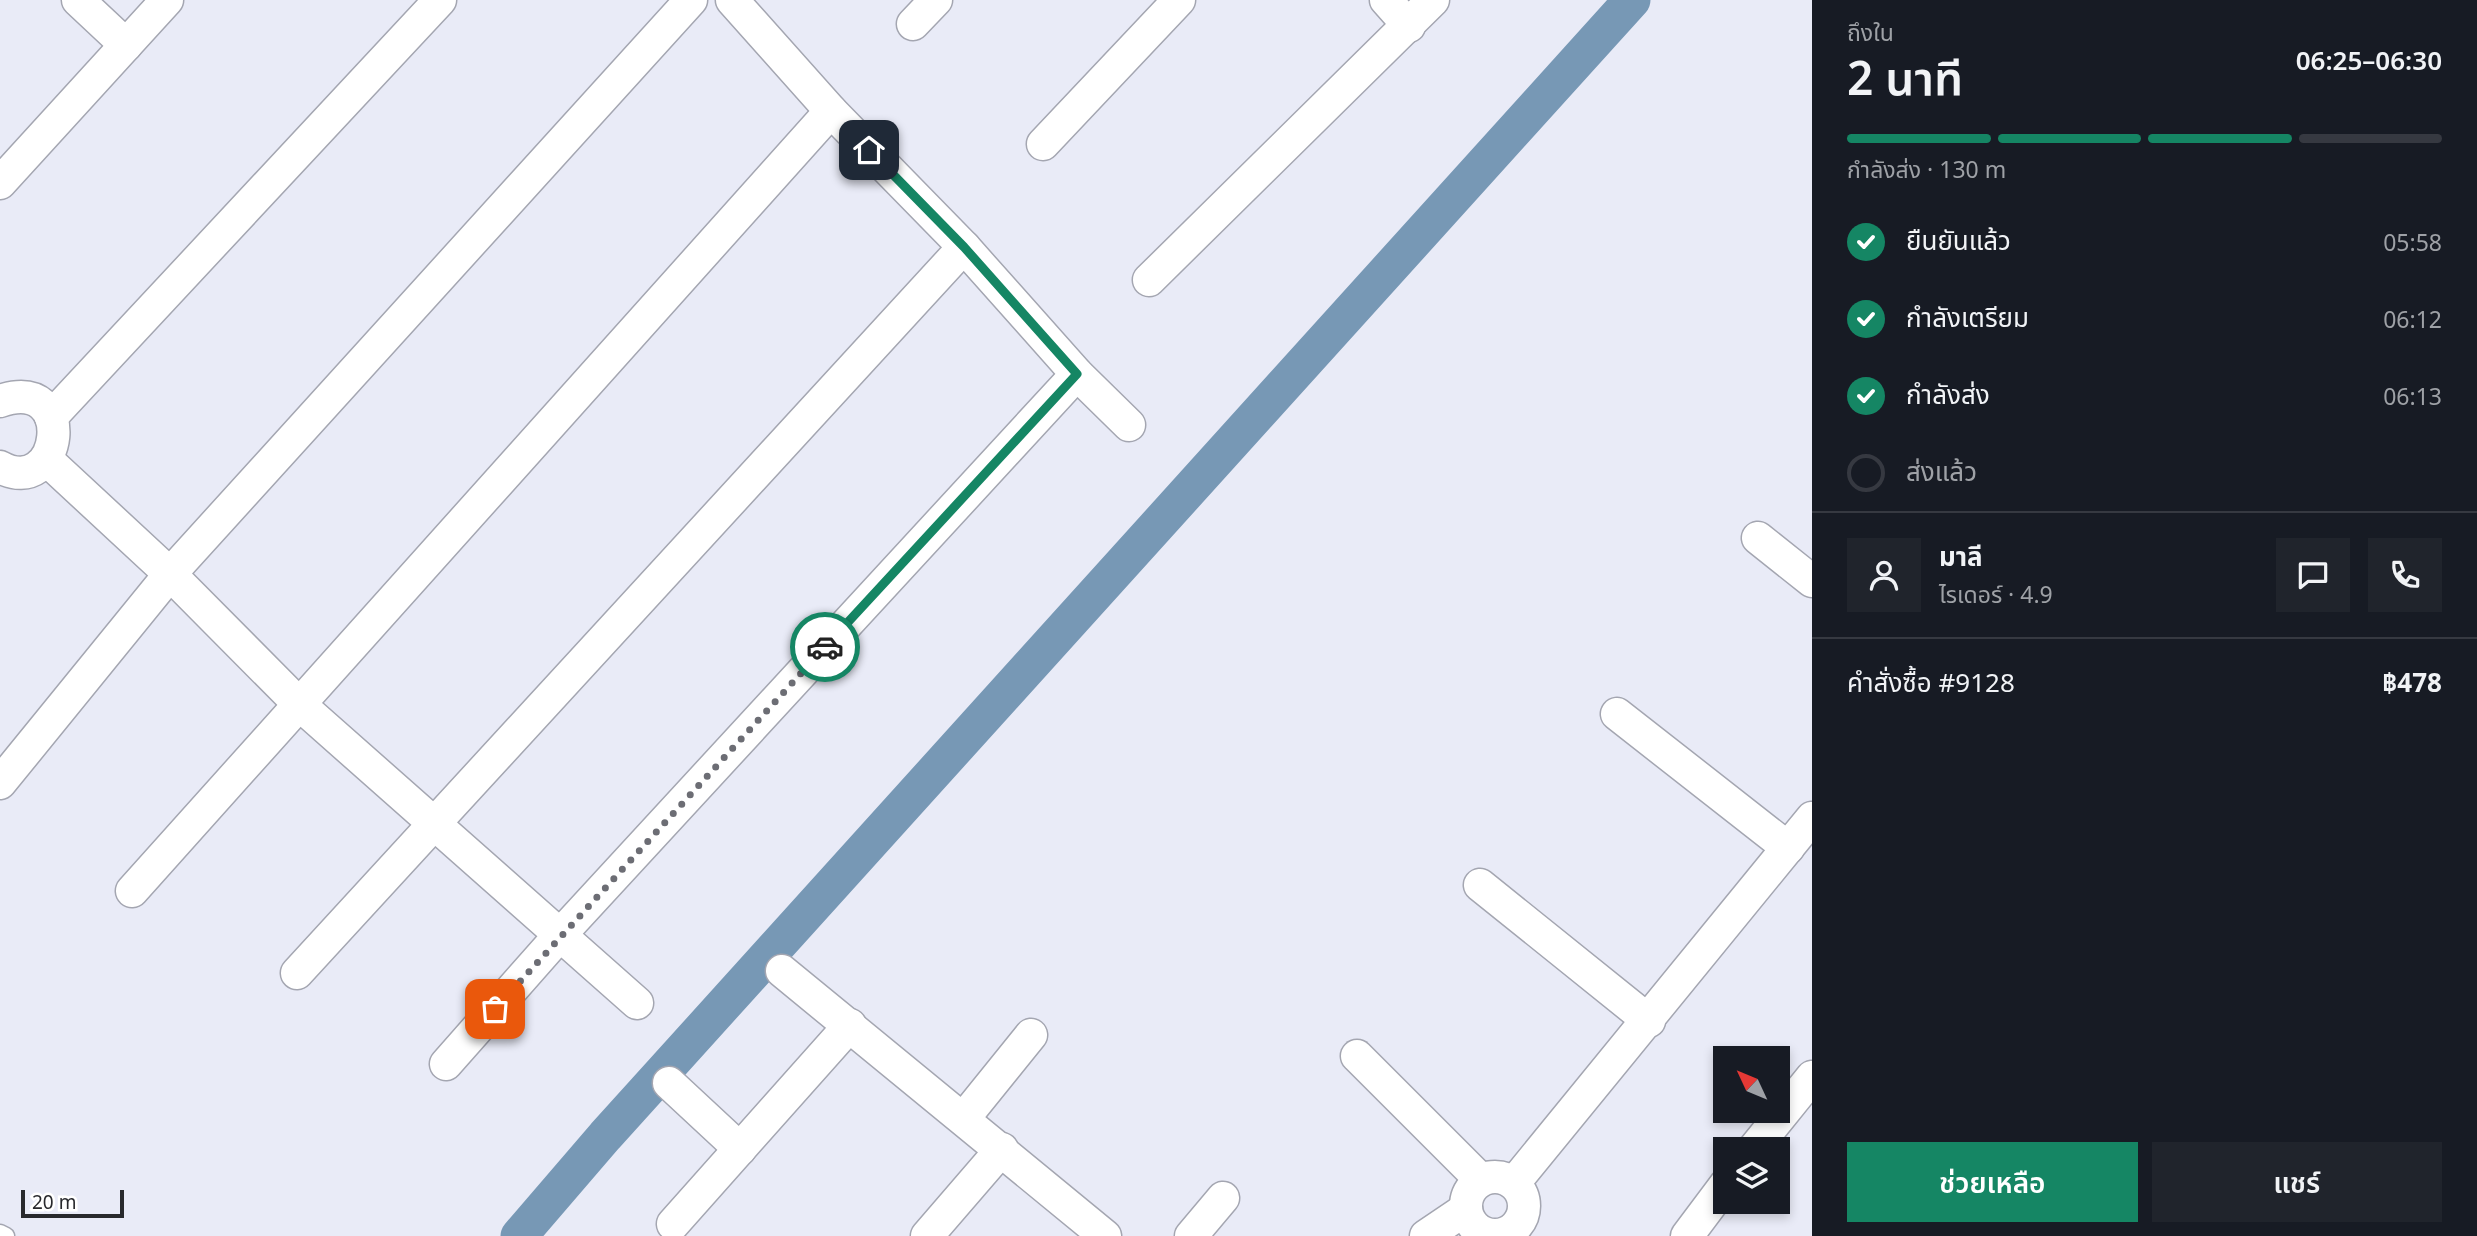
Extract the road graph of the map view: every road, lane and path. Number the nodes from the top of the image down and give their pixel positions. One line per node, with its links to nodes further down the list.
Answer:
1 (78, 0): 12 (street)
2 (167, 0): 12 (street)
3 (440, 0): 20 (street)
4 (691, 0): 25 (street)
5 (732, 0): 13 (street)
6 (936, 0): 10 (street)
7 (1179, 0): 14 (street)
8 (1386, 0): 11 (street)
9 (1433, 0): 11 (street)
10 (913, 24)
11 (1409, 26): 17 (street)
12 (126, 46): 15 (street)
13 (831, 111): 16 (street); 27 (street)
14 (1043, 144)
15 (0, 183)
16 (964, 247): 18 (street); 31 (street)
17 (1149, 280)
18 (1077, 374): 21 (street); 35 (street)
19 (0, 401): 20 (street)
20 (51, 417): 22 (street)
21 (1129, 425)
22 (46, 459): 23 (street); 25 (street)
23 (2, 471)
24 (1758, 538): 26 (street)
25 (170, 575): 27 (street); 29 (street)
26 (1812, 581)
27 (299, 704): 31 (street); 34 (street)
28 (1617, 714): 32 (street)
29 (0, 783)
30 (1812, 818): 32 (street)
31 (435, 826): 35 (street); 37 (street)
32 (1788, 848): 39 (street)
33 (1480, 885): 39 (street)
34 (132, 891)
35 (559, 936): 38 (street); 43 (street)
36 (782, 971): 40 (street)
37 (297, 974)
38 (637, 1003)
39 (1649, 1021): 51 (street)
40 (850, 1026): 46 (street); 48 (street)
41 (1031, 1035): 46 (street)
42 (1357, 1056): 50 (street)
43 (446, 1064)
44 (1812, 1077): 47 (street)
45 (669, 1083): 48 (street)
46 (964, 1118): 49 (street)
47 (1764, 1137)
48 (740, 1149): 55 (street)
49 (1002, 1149): 58 (street); 59 (street)
50 (1481, 1180): 51 (street); 54 (street)
51 (1514, 1183): 54 (street)
52 (1223, 1198): 60 (street)
53 (1713, 1202): 62 (street)
54 (1466, 1209): 61 (street)
55 (673, 1224)
56 (0, 1233): 57 (lane)
57 (6, 1236)
58 (927, 1236)
59 (1105, 1236)
60 (1191, 1236)
61 (1426, 1236)
62 (1688, 1236)

